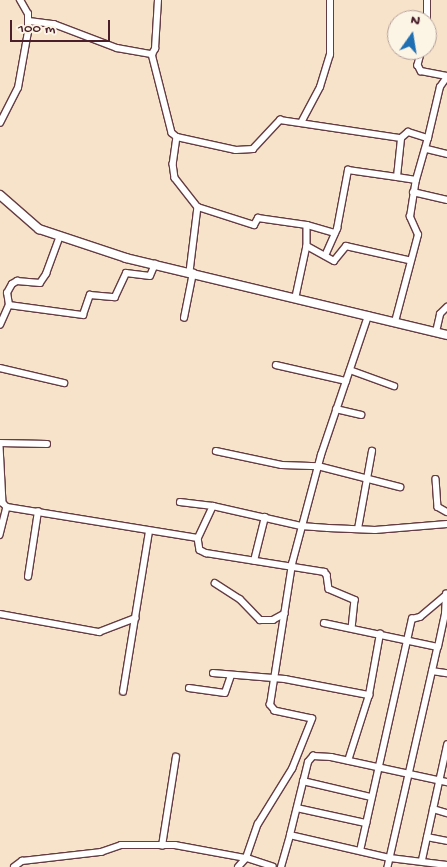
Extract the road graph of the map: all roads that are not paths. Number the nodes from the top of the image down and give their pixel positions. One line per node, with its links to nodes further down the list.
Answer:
1 (158, 0): 5 (street)
2 (330, 0): 9 (street)
3 (22, 1): 4 (street)
4 (29, 21): 5 (street); 10 (street)
5 (152, 54): 11 (street)
6 (419, 60): 7 (street)
7 (447, 77): 8 (street)
8 (444, 87): 13 (street)
9 (302, 122): 11 (street); 12 (street)
10 (0, 123)
11 (177, 137): 21 (street)
12 (401, 138): 13 (street); 16 (street)
13 (428, 138): 14 (street)
14 (427, 150): 15 (street); 17 (street)
15 (447, 154)
16 (397, 177): 17 (street); 23 (street)
17 (416, 180): 18 (street)
18 (413, 192): 20 (street); 27 (street)
19 (0, 195): 24 (street)
20 (447, 200)
21 (198, 207): 22 (street); 29 (street)
22 (307, 225): 23 (street); 25 (street)
23 (335, 233): 26 (street)
24 (60, 236): 28 (street); 32 (street)
25 (307, 246): 26 (street); 31 (street)
26 (325, 256): 27 (street)
27 (408, 260): 36 (street)
28 (155, 264): 29 (street); 32 (street)
29 (192, 272): 31 (street); 35 (street)
30 (0, 297): 32 (street)
31 (296, 297): 34 (street)
32 (8, 302): 37 (street)
33 (447, 307): 38 (street)
34 (368, 316): 36 (street); 42 (street)
35 (184, 318)
36 (395, 322): 38 (street)
37 (0, 325)
38 (436, 332): 39 (street)
39 (447, 335)
40 (276, 365): 43 (street)
41 (0, 368): 44 (street)
42 (350, 370): 43 (street); 45 (street)
43 (346, 381): 46 (street)
44 (64, 383)
45 (394, 386)
46 (336, 409): 47 (street); 52 (street)
47 (361, 415)
48 (0, 444): 49 (street); 58 (street)
49 (47, 444)
50 (216, 451): 52 (street)
51 (372, 451): 54 (street)
52 (318, 466): 54 (street); 63 (street)
53 (436, 479): 60 (street)
54 (366, 480): 55 (street); 64 (street)
55 (400, 487)
56 (180, 502): 57 (street)
57 (213, 506): 61 (street); 67 (street)
58 (7, 507): 59 (street); 66 (street)
59 (38, 512): 65 (street); 70 (street)
60 (447, 512)
61 (265, 517): 63 (street); 68 (street)
62 (447, 524): 64 (street)
63 (300, 526): 64 (street); 69 (street)
64 (358, 529)
65 (149, 531): 67 (street); 75 (street)
66 (0, 535)
67 (198, 538): 68 (street)
68 (254, 561): 69 (street)
69 (292, 564): 74 (street); 77 (street)
70 (28, 577)
71 (215, 583): 74 (street)
72 (446, 594): 79 (street); 80 (street)
73 (0, 614): 75 (street)
74 (284, 614): 87 (street)
75 (135, 618): 89 (street)
76 (324, 622): 77 (street)
77 (352, 627): 78 (street)
78 (380, 634): 80 (street); 90 (street)
79 (440, 637): 81 (street); 82 (street)
80 (408, 639): 82 (street); 95 (street)
81 (447, 639)
82 (438, 647): 83 (street)
83 (432, 671): 85 (street); 96 (street)
84 (213, 673): 86 (street)
85 (447, 673)
86 (231, 676): 87 (street); 88 (street)
87 (275, 678): 90 (street); 110 (street)
88 (189, 688)
89 (122, 692)
90 (369, 695): 94 (street)
91 (447, 745): 92 (street)
92 (446, 754): 97 (street)
93 (176, 757): 108 (street)
94 (348, 761): 95 (street); 98 (street)
95 (378, 767): 96 (street); 100 (street)
96 (410, 773): 97 (street); 111 (street)
97 (438, 780): 99 (street); 102 (street)
98 (304, 781): 100 (street); 101 (street)
99 (447, 782)
100 (371, 797): 104 (street)
101 (297, 808): 104 (street); 105 (street)
102 (433, 809): 103 (street); 106 (street)
103 (447, 813)
104 (366, 823): 109 (street)
105 (290, 835): 109 (street); 117 (street)
106 (426, 836): 107 (street); 112 (street)
107 (447, 841)
108 (162, 846): 110 (street); 114 (street)
109 (360, 851): 111 (street)
110 (246, 858): 115 (street); 116 (street)
111 (390, 858): 112 (street); 118 (street)
112 (422, 860): 113 (street)
113 (447, 866)
114 (14, 867)
115 (238, 867)
116 (274, 867)
117 (281, 867)
118 (388, 867)

